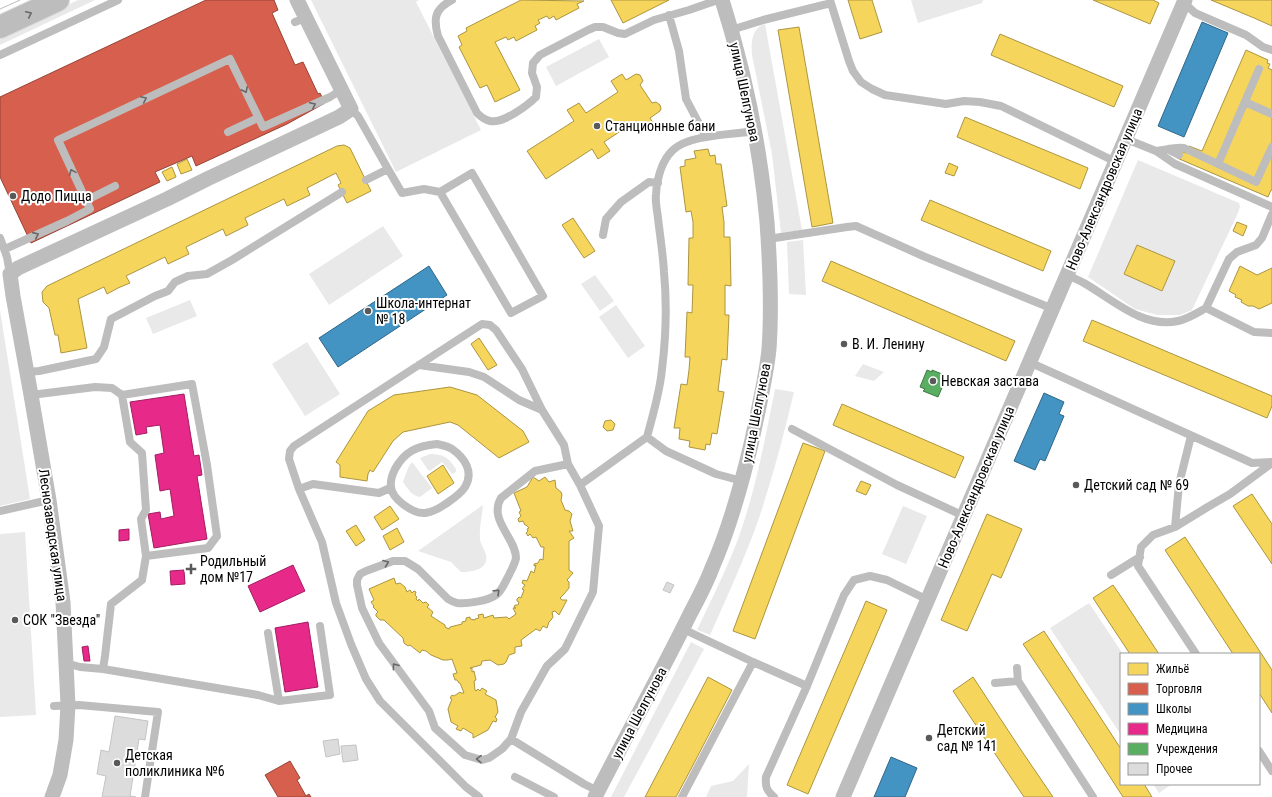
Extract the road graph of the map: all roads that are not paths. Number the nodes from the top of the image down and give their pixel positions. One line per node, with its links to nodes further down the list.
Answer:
1 (58, 0): 10 (main road, one-way to 1)
2 (118, 0): 13 (lane)
3 (297, 0): 15 (street)
4 (452, 0): 9 (lane)
5 (718, 0): 9 (lane)
6 (722, 0): 11 (street, улица Шелгунова)
7 (1183, 1): 12 (lane); 23 (street, Ново-Александровская улица)
8 (830, 2): 11 (lane); 28 (lane)
9 (669, 15): 22 (lane)
10 (0, 27)
11 (731, 30): 20 (street, улица Шелгунова)
12 (1272, 50)
13 (0, 55)
14 (1259, 69): 16 (lane)
15 (341, 90): 17 (street); 19 (lane, one-way to 15)
16 (1245, 102): 18 (lane); 29 (lane)
17 (351, 109): 30 (lane); 43 (street)
18 (1272, 114)
19 (258, 118): 21 (lane); 36 (lane, one-way to 19)
20 (755, 131): 22 (lane); 41 (street, улица Шелгунова)
21 (228, 132)
22 (706, 137): 32 (lane)
23 (1126, 138): 26 (lane); 28 (street, Ново-Александровская улица)
24 (1272, 147): 29 (lane)
25 (1169, 150): 26 (lane); 27 (lane); 29 (lane)
26 (1156, 151): 37 (lane)
27 (1178, 155)
28 (1116, 162): 44 (street, Ново-Александровская улица)
29 (1218, 164)
30 (388, 169): 31 (lane); 35 (lane)
31 (366, 180)
32 (658, 183): 39 (lane); 56 (lane)
33 (115, 186): 36 (lane)
34 (342, 192): 50 (lane)
35 (440, 192): 35 (lane)
36 (85, 201): 42 (lane, one-way to 36)
37 (1272, 208)
38 (1272, 214): 45 (lane)
39 (602, 235)
40 (0, 238): 42 (lane)
41 (768, 239): 46 (lane); 59 (street, улица Шелгунова)
42 (5, 249): 43 (lane)
43 (10, 274): 50 (street, Леснозаводская улица)
44 (1067, 275): 45 (lane); 46 (street, Ново-Александровская улица)
45 (1206, 308): 47 (lane)
46 (1052, 309): 48 (street, Ново-Александровская улица)
47 (1272, 334)
48 (1029, 362): 55 (lane); 65 (street, Ново-Александровская улица)
49 (419, 365): 53 (lane); 53 (lane); 62 (lane)
50 (27, 372): 51 (street, Леснозаводская улица)
51 (31, 395): 52 (lane); 63 (street, Леснозаводская улица)
52 (122, 395): 67 (lane); 67 (lane)
53 (542, 410): 58 (lane)
54 (792, 429): 65 (lane)
55 (1191, 436): 57 (lane); 66 (lane)
56 (647, 437): 59 (lane); 60 (lane)
57 (1272, 462): 66 (lane)
58 (568, 464): 60 (lane); 84 (lane, one-way to 58)
59 (742, 481): 72 (street, улица Шелгунова)
60 (580, 485): 84 (lane)
61 (390, 488): 61 (lane); 62 (lane)
62 (299, 489): 91 (lane)
63 (49, 500): 64 (lane); 76 (street, Леснозаводская улица)
64 (0, 511)
65 (964, 516): 70 (street, Ново-Александровская улица)
66 (1175, 527): 68 (lane)
67 (146, 556): 78 (lane)
68 (1140, 557): 69 (lane); 74 (lane)
69 (1111, 575)
70 (928, 600): 81 (lane); 95 (street, Ново-Александровская улица)
71 (320, 626): 82 (lane)
72 (682, 629): 75 (lane); 88 (street, улица Шелгунова)
73 (268, 633): 82 (lane)
74 (1195, 653)
75 (753, 662): 81 (lane); 93 (lane)
76 (66, 663): 78 (lane); 83 (street, Леснозаводская улица)
77 (1017, 668): 79 (lane)
78 (103, 669): 82 (lane)
79 (1018, 681): 80 (lane); 96 (lane)
80 (995, 683)
81 (807, 686): 94 (lane)
82 (279, 701)
83 (61, 706): 89 (street, Леснозаводская улица); 90 (lane)
84 (511, 739): 88 (lane)
85 (1260, 753): 86 (lane)
86 (1272, 771)
87 (516, 777): 92 (lane)
88 (597, 794)
89 (52, 797)
90 (145, 797)
91 (479, 797)
92 (554, 797)
93 (682, 797)
94 (774, 797)
95 (843, 797)
96 (1093, 797)

